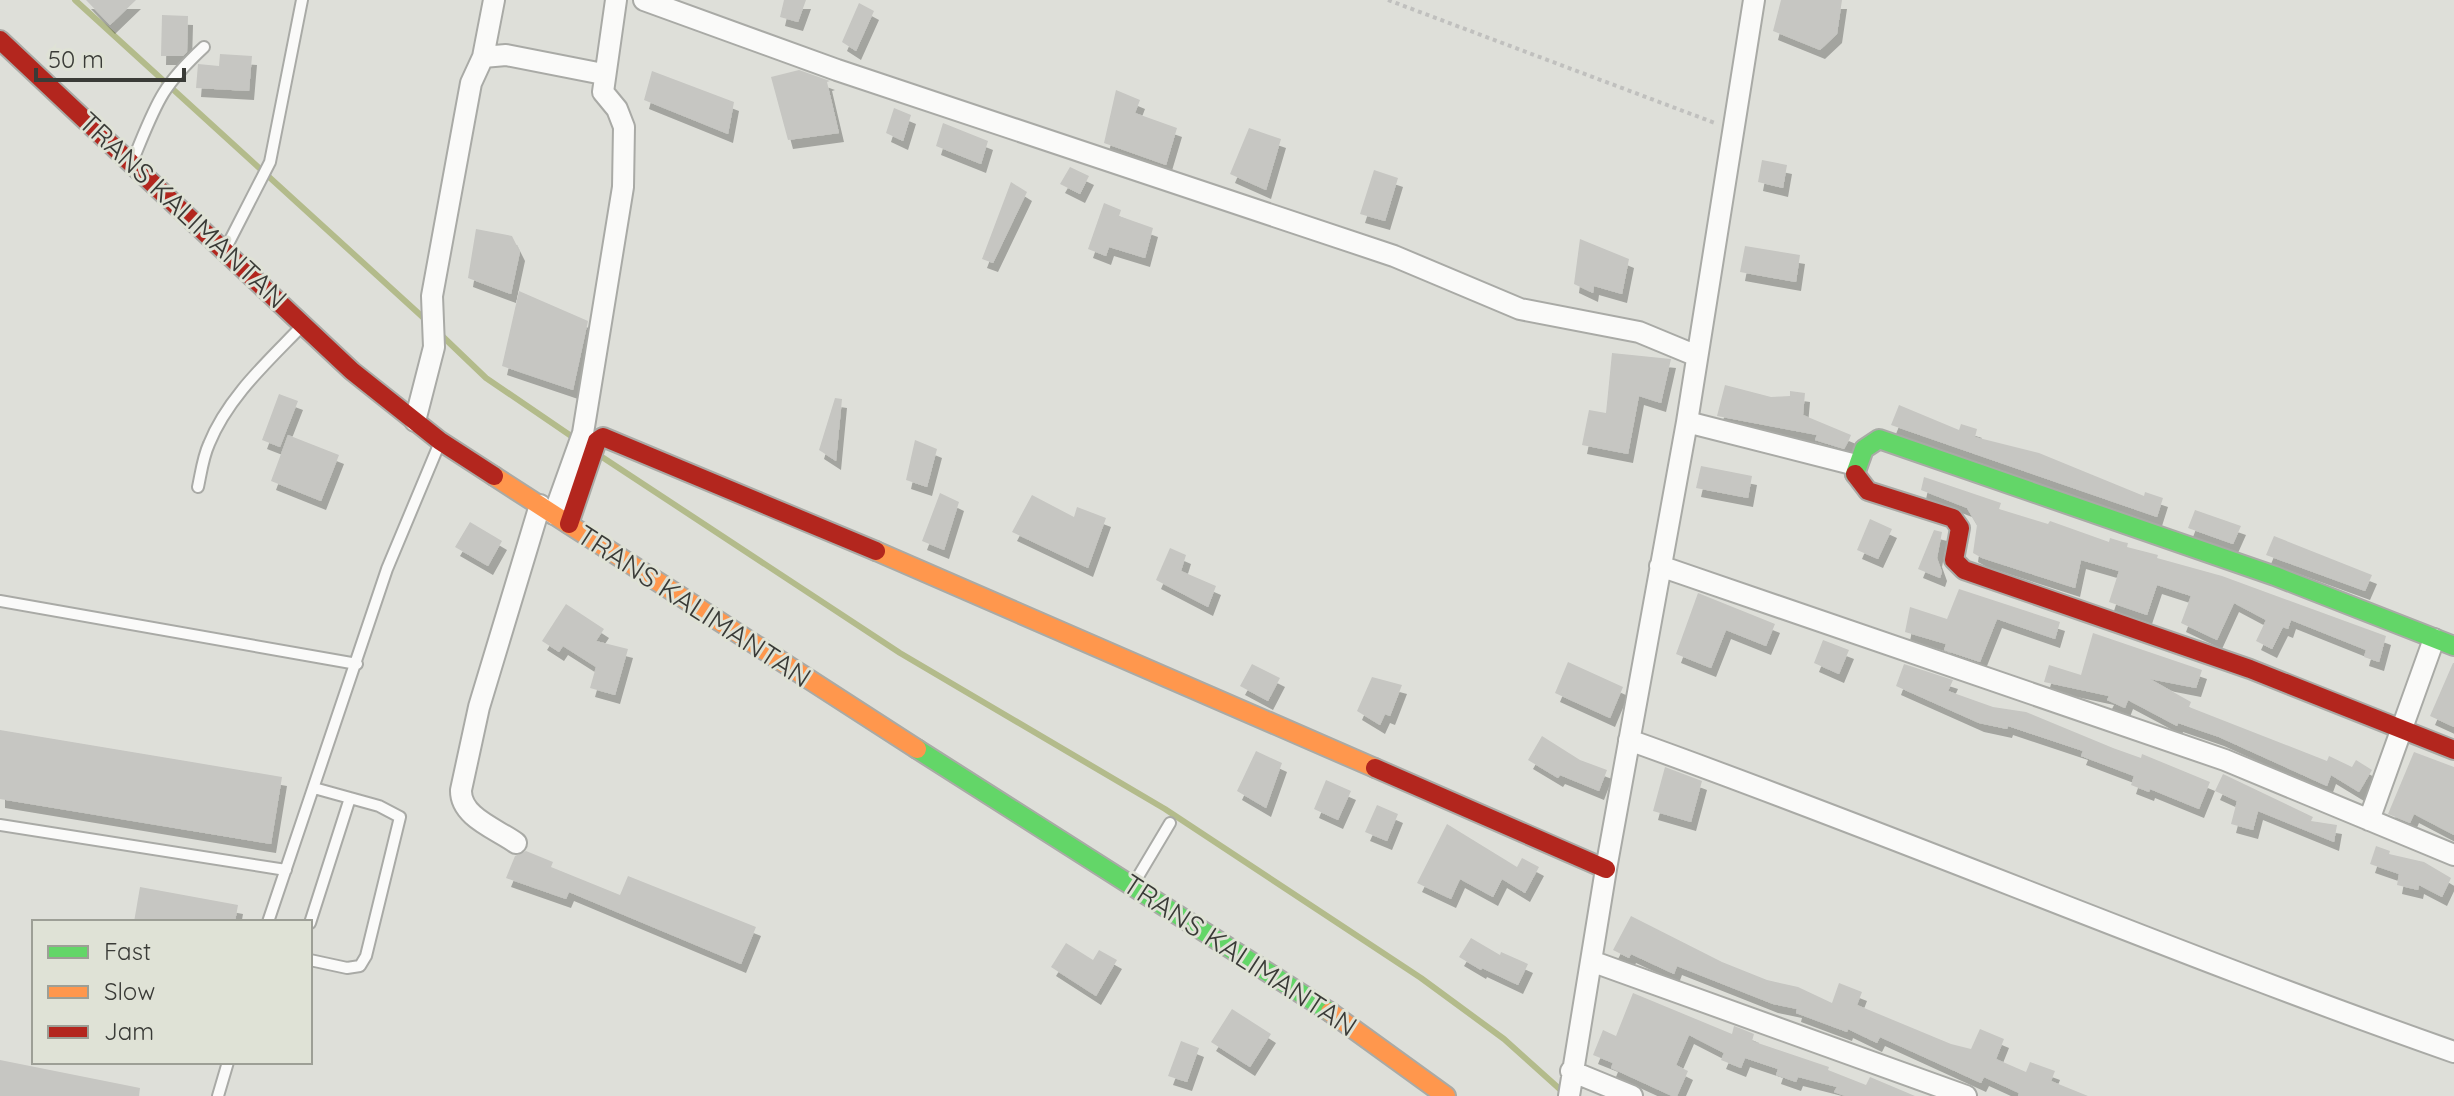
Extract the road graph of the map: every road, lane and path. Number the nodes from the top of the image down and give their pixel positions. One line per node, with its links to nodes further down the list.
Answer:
1 (302, 0): 13 (lane)
2 (494, 0): 9 (street)
3 (616, 0): 10 (street)
4 (644, 0): 15 (street)
5 (1388, 0): 11 (path)
6 (1754, 0): 11 (street)
7 (0, 40): 12 (main road, TRANS KALIMANTAN)
8 (204, 47): 12 (lane)
9 (483, 57): 10 (street); 16 (street)
10 (603, 74): 19 (street)
11 (1733, 130): 15 (street)
12 (132, 161): 13 (main road, TRANS KALIMANTAN)
13 (225, 250): 14 (main road, TRANS KALIMANTAN)
14 (304, 324): 16 (main road, TRANS KALIMANTAN); 21 (lane)
15 (1697, 356): 17 (street)
16 (415, 421): 18 (main road, TRANS KALIMANTAN)
17 (1687, 422): 20 (street); 23 (street)
18 (440, 441): 22 (main road, TRANS KALIMANTAN); 27 (lane)
19 (586, 447): 22 (street); 38 (main road)
20 (1856, 465): 25 (main road); 28 (main road)
21 (198, 487)
22 (554, 515): 36 (street); 40 (main road, TRANS KALIMANTAN)
23 (1660, 566): 29 (street); 33 (street)
24 (0, 601): 27 (lane)
25 (2434, 639): 26 (main road); 28 (street)
26 (2454, 646)
27 (357, 664): 31 (lane)
28 (2401, 728): 30 (main road); 33 (street)
29 (1629, 740): 38 (street); 45 (street)
30 (2454, 750)
31 (314, 788): 32 (lane); 39 (lane)
32 (350, 798): 42 (lane); 43 (lane)
33 (2369, 820): 37 (street)
34 (1170, 823): 40 (lane)
35 (0, 825): 39 (lane)
36 (516, 843)
37 (2454, 855)
38 (1606, 869): 44 (street)
39 (286, 870): 41 (lane)
40 (1133, 885): 49 (main road, TRANS KALIMANTAN)
41 (269, 920)
42 (311, 920)
43 (312, 960)
44 (1591, 961): 47 (street); 51 (street)
45 (2454, 1052)
46 (227, 1064): 48 (lane)
47 (1570, 1083): 50 (street)
48 (218, 1096)
49 (1446, 1096)
50 (1632, 1096)
51 (1966, 1096)

